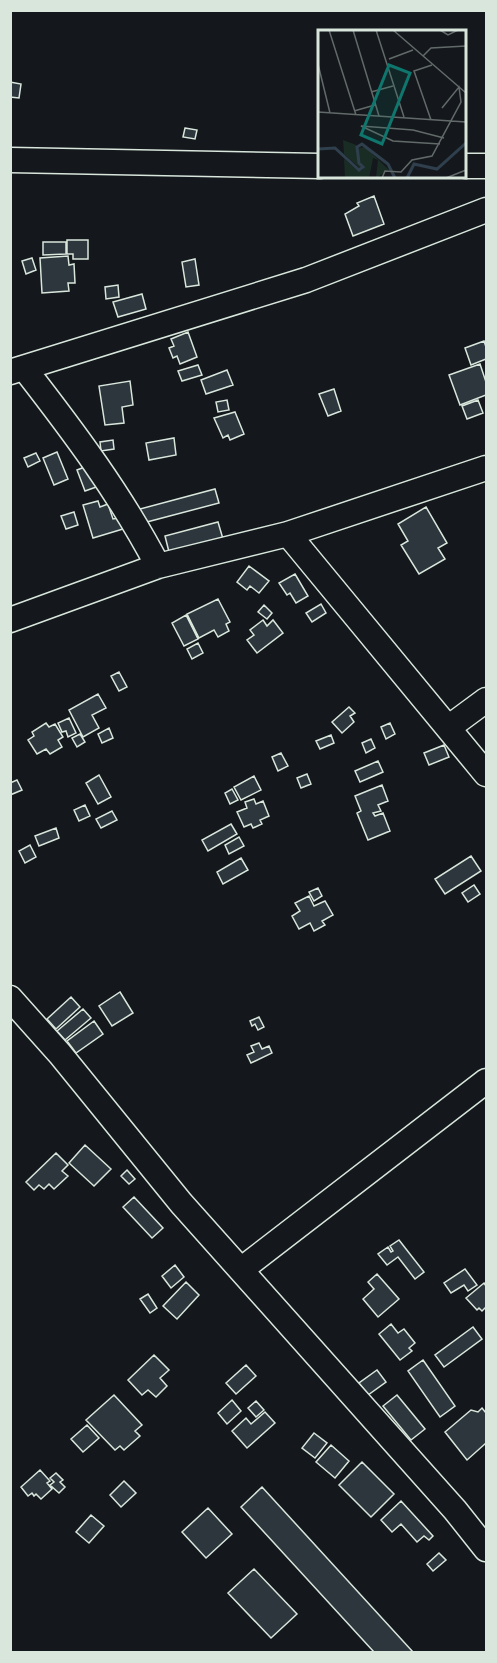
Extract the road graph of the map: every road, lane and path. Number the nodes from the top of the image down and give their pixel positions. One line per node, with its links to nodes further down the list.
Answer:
1 (10, 160): 2 (street)
2 (318, 166)
3 (467, 166): 4 (street)
4 (486, 166)
5 (486, 210): 6 (street)
6 (17, 370): 9 (street)
7 (486, 468): 8 (street)
8 (288, 534): 9 (street); 12 (street)
9 (158, 566): 10 (street)
10 (10, 620)
11 (486, 700): 12 (street)
12 (448, 728): 13 (street)
13 (486, 774)
14 (10, 998): 16 (street)
15 (486, 1081): 16 (street)
16 (242, 1269): 17 (street)
17 (486, 1549)

